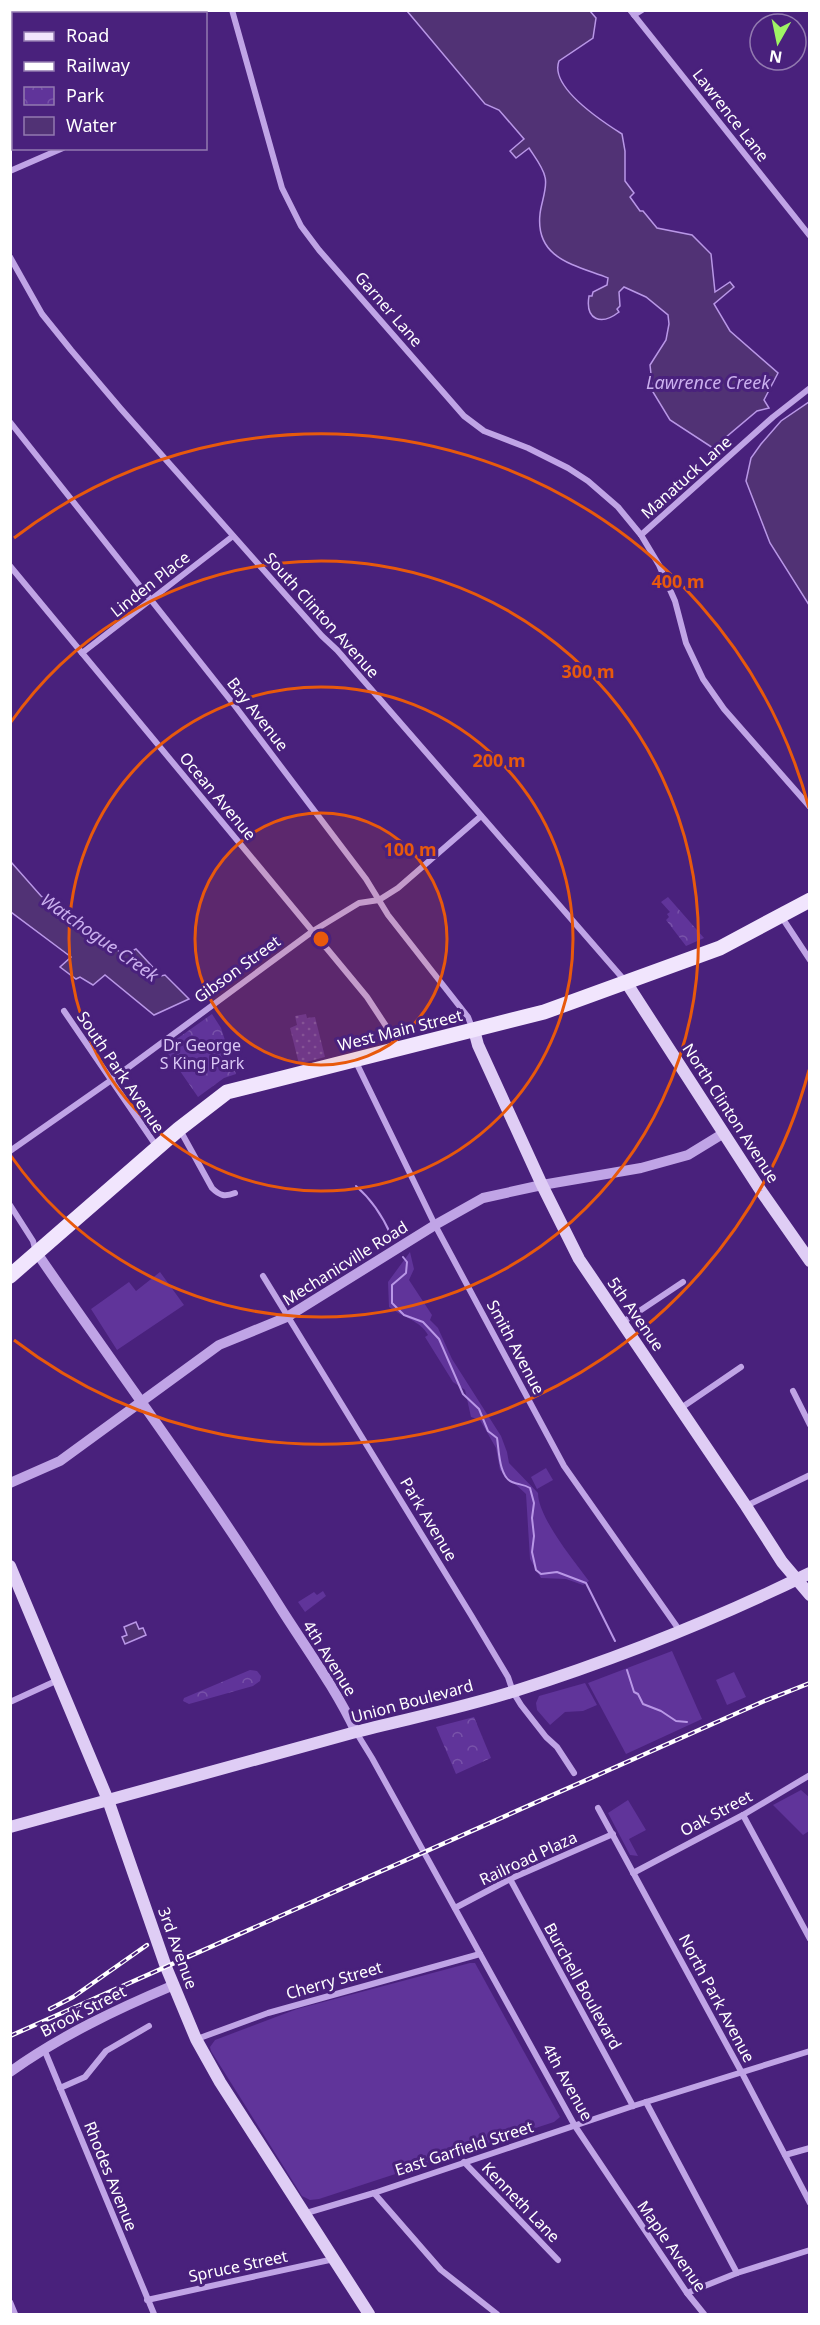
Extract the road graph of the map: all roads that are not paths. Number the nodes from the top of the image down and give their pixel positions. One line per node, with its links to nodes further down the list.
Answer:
1 (232, 10): 10 (street, Garner Lane)
2 (642, 10): 3 (street)
3 (632, 13): 6 (street, Lawrence Lane)
4 (58, 150): 5 (street)
5 (10, 171)
6 (810, 236)
7 (10, 257): 11 (street, South Clinton Avenue)
8 (810, 388): 10 (street, Manatuck Lane)
9 (10, 422): 13 (street, Bay Avenue)
10 (641, 535): 15 (street, Manatuck Lane)
11 (233, 536): 13 (street, Linden Place); 16 (street, South Clinton Avenue)
12 (10, 566): 14 (street, Ocean Avenue)
13 (153, 599): 14 (street, Linden Place); 17 (street, Bay Avenue)
14 (82, 653): 20 (street, Ocean Avenue)
15 (810, 807)
16 (481, 816): 17 (street, Gibson Street); 22 (street, South Clinton Avenue)
17 (379, 900): 20 (street, Gibson Street); 24 (street, Bay Avenue)
18 (810, 900): 19 (main road, West Main Street)
19 (781, 915): 21 (street); 22 (main road, West Main Street)
20 (313, 931): 25 (street, Ocean Avenue); 27 (street, Gibson Street)
21 (810, 960)
22 (626, 982): 24 (main road, West Main Street); 29 (main road, North Clinton Avenue)
23 (64, 1011): 27 (street, South Park Avenue)
24 (474, 1030): 25 (main road, West Main Street); 32 (main road, 5th Avenue)
25 (398, 1048): 26 (main road, West Main Street)
26 (355, 1060): 28 (main road, West Main Street); 35 (street, Smith Avenue)
27 (110, 1080): 30 (street, South Park Avenue); 31 (street, Gibson Street)
28 (179, 1129): 30 (main road, West Main Street); 33 (street)
29 (724, 1133): 32 (street, Mechanicville Road); 37 (main road, North Clinton Avenue)
30 (157, 1148): 36 (main road, West Main Street)
31 (10, 1151)
32 (542, 1185): 35 (street, Mechanicville Road); 42 (main road, 5th Avenue)
33 (235, 1193)
34 (10, 1205): 36 (street)
35 (435, 1225): 41 (street, Mechanicville Road); 55 (street, Smith Avenue)
36 (37, 1253): 38 (main road, West Main Street); 45 (street, 4th Avenue)
37 (810, 1261)
38 (10, 1276)
39 (262, 1276): 41 (street, Park Avenue)
40 (682, 1282): 42 (street)
41 (287, 1317): 45 (street, Mechanicville Road); 57 (street, Park Avenue)
42 (622, 1323): 46 (main road, 5th Avenue)
43 (741, 1367): 46 (street)
44 (793, 1391): 47 (street)
45 (140, 1402): 49 (street, Mechanicville Road); 59 (street, 4th Avenue)
46 (681, 1408): 50 (main road, 5th Avenue)
47 (810, 1425)
48 (810, 1475): 50 (street)
49 (10, 1483)
50 (746, 1506): 53 (main road, 5th Avenue)
51 (10, 1566): 56 (main road, 3rd Avenue)
52 (810, 1572): 53 (main road, Union Boulevard)
53 (796, 1579): 54 (main road, 5th Avenue); 55 (main road, Union Boulevard)
54 (810, 1595)
55 (680, 1632): 57 (main road, Union Boulevard)
56 (59, 1680): 58 (street); 63 (main road, 3rd Avenue)
57 (513, 1692): 59 (main road, Union Boulevard); 60 (street, Park Avenue)
58 (10, 1701)
59 (356, 1732): 63 (main road, Union Boulevard); 70 (street, 4th Avenue)
60 (574, 1773)
61 (807, 1777): 62 (street); 65 (street, Oak Street)
62 (810, 1785)
63 (108, 1800): 66 (main road, Union Boulevard); 73 (main road, 3rd Avenue)
64 (598, 1808): 67 (street, North Park Avenue)
65 (743, 1815): 68 (street, Oak Street); 71 (street)
66 (10, 1827)
67 (613, 1834): 68 (street, North Park Avenue); 69 (street, Railroad Plaza)
68 (633, 1873): 79 (street, North Park Avenue)
69 (510, 1879): 70 (street, Railroad Plaza); 82 (street, Burchell Boulevard)
70 (455, 1908): 72 (street, 4th Avenue)
71 (810, 1939)
72 (480, 1954): 75 (street, Cherry Street); 83 (street, 4th Avenue)
73 (174, 1985): 75 (main road, 3rd Avenue); 76 (street, Brook Street)
74 (149, 2026): 80 (street)
75 (196, 2039): 90 (main road, 3rd Avenue)
76 (43, 2048): 78 (street, Brook Street); 80 (street, Rhodes Avenue)
77 (810, 2050): 79 (street, East Garfield Street)
78 (10, 2072)
79 (742, 2073): 81 (street, East Garfield Street); 85 (street, North Park Avenue)
80 (60, 2088): 96 (street, Rhodes Avenue)
81 (646, 2102): 82 (street, East Garfield Street); 94 (street)
82 (633, 2106): 83 (street, East Garfield Street)
83 (575, 2126): 86 (street, East Garfield Street); 87 (street, 4th Avenue)
84 (810, 2148): 85 (street)
85 (785, 2156): 89 (street, North Park Avenue)
86 (464, 2162): 88 (street, East Garfield Street); 93 (street, Kenneth Lane)
87 (618, 2192): 95 (street, Maple Avenue)
88 (374, 2193): 90 (street, East Garfield Street); 101 (street)
89 (810, 2203)
90 (302, 2214): 92 (main road, 3rd Avenue)
91 (810, 2250): 94 (street)
92 (334, 2259): 96 (street, Spruce Street); 100 (main road, 3rd Avenue)
93 (558, 2260)
94 (737, 2273): 95 (street)
95 (687, 2293): 102 (street, Maple Avenue)
96 (147, 2300): 99 (street, Rhodes Avenue)
97 (10, 2302): 98 (street)
98 (15, 2314)
99 (154, 2314)
100 (369, 2314)
101 (497, 2314)
102 (704, 2314)

